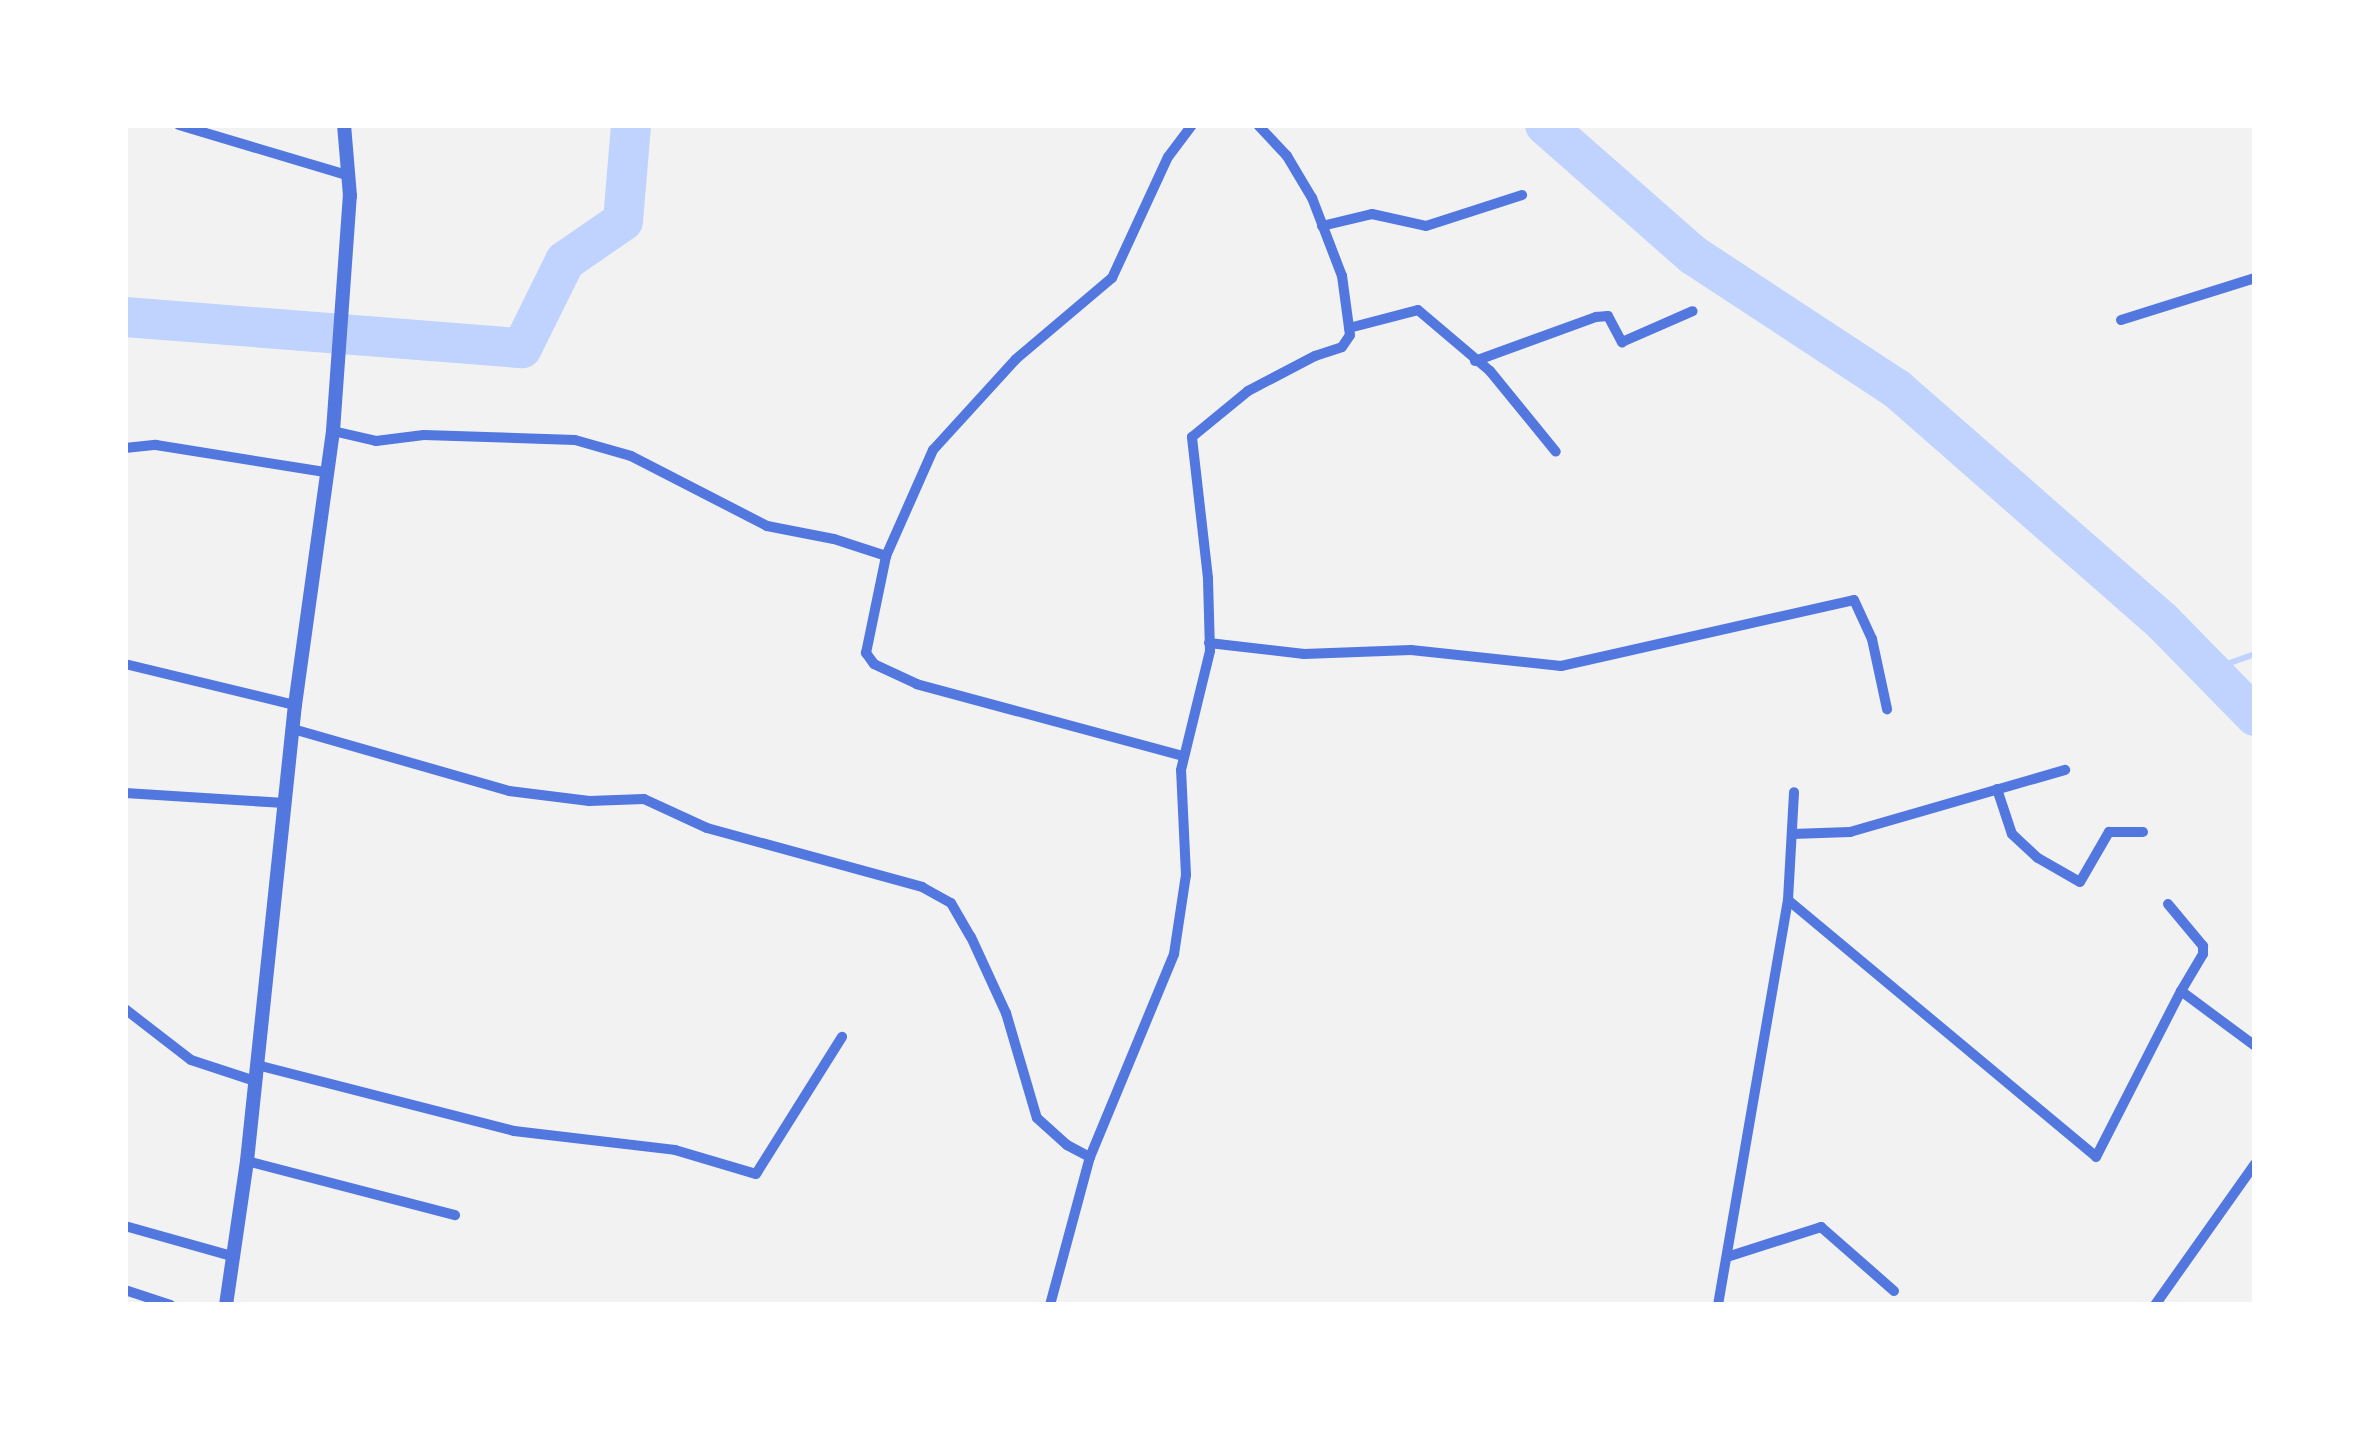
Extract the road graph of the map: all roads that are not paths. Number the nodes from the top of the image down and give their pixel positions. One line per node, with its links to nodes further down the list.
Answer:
1 (178, 125): 5 (street)
2 (344, 125): 5 (street)
3 (1192, 125): 17 (street)
4 (1258, 125): 7 (street)
5 (350, 176): 13 (street)
6 (1522, 195): 7 (street)
7 (1322, 226): 11 (street)
8 (2255, 278): 10 (street)
9 (1693, 311): 12 (street)
10 (2121, 320)
11 (1349, 328): 12 (street); 18 (street)
12 (1474, 361): 15 (street)
13 (333, 431): 16 (street); 17 (street)
14 (125, 448): 16 (street)
15 (1556, 452)
16 (325, 472): 20 (street)
17 (886, 556): 23 (street)
18 (1210, 643): 21 (street); 23 (street)
19 (125, 664): 20 (street)
20 (295, 705): 22 (street)
21 (1887, 709)
22 (293, 729): 28 (street); 39 (street)
23 (1183, 756): 39 (street)
24 (2065, 770): 25 (street)
25 (1997, 788): 29 (street); 30 (street)
26 (1794, 792): 30 (street)
27 (125, 793): 28 (street)
28 (285, 803): 37 (street)
29 (2143, 832)
30 (1792, 834): 31 (street)
31 (1788, 900): 33 (street); 45 (street)
32 (2168, 904): 33 (street)
33 (2181, 991): 36 (street)
34 (125, 1009): 38 (street)
35 (842, 1038): 37 (street)
36 (2255, 1046)
37 (257, 1064): 38 (street)
38 (256, 1081): 40 (street)
39 (1090, 1157): 50 (street)
40 (247, 1161): 42 (street); 44 (street)
41 (2255, 1164): 52 (street)
42 (455, 1216)
43 (125, 1226): 44 (street)
44 (235, 1257): 49 (street)
45 (1726, 1257): 47 (street); 51 (street)
46 (125, 1290): 48 (street)
47 (1894, 1291)
48 (171, 1305)
49 (226, 1305)
50 (1050, 1305)
51 (1718, 1305)
52 (2155, 1305)

